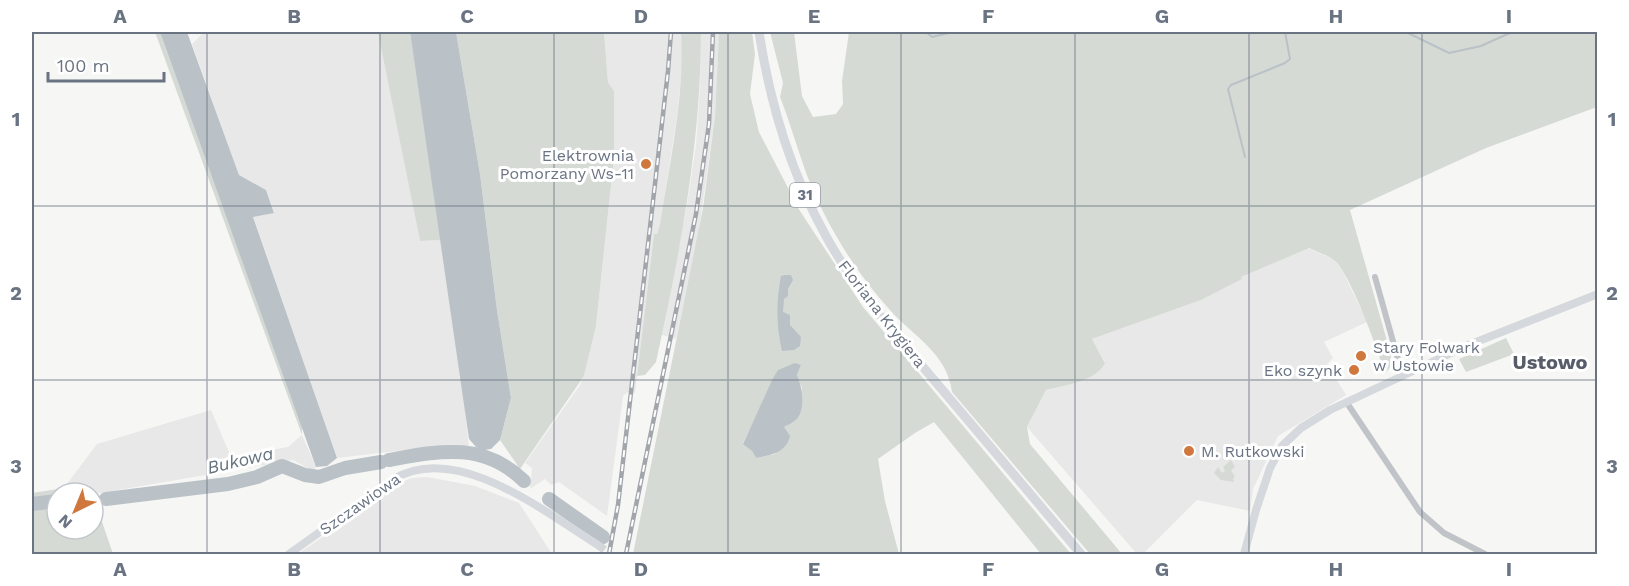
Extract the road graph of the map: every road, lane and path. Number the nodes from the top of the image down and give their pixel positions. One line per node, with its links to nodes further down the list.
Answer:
1 (759, 32): 8 (main road, Floriana Krygiera / 31)
2 (1375, 277): 4 (street)
3 (1598, 294): 4 (street)
4 (1403, 377): 5 (street)
5 (1347, 403): 9 (street); 10 (street)
6 (598, 545): 7 (street, Szczawiowa)
7 (289, 555)
8 (1081, 555)
9 (1244, 555)
10 (1485, 555)

